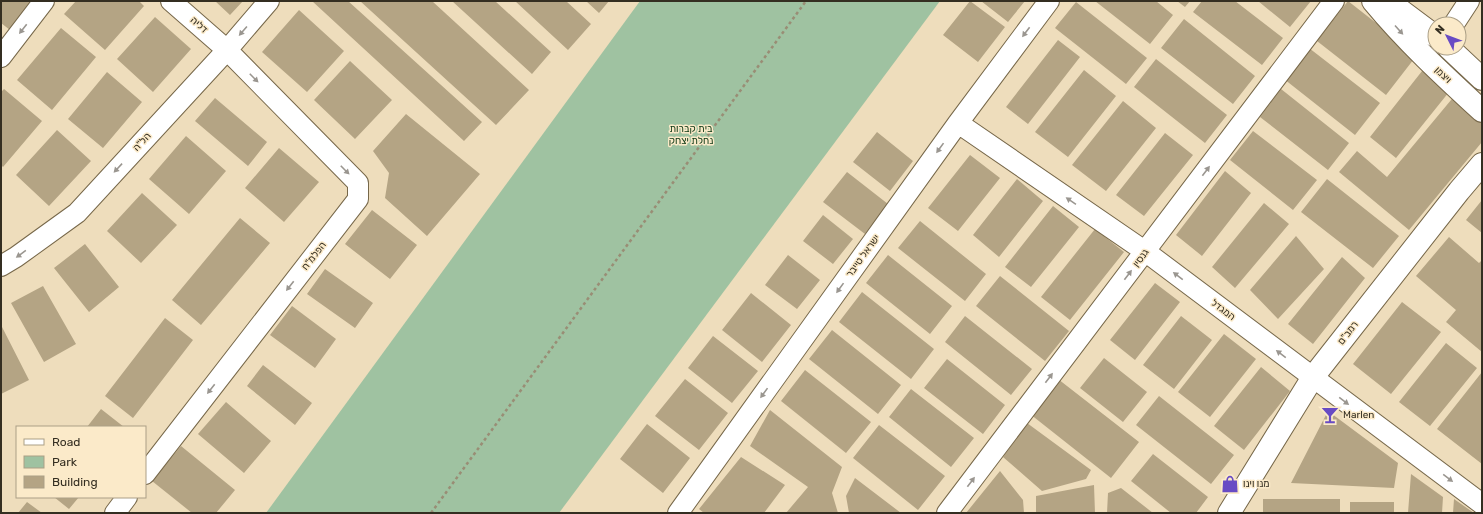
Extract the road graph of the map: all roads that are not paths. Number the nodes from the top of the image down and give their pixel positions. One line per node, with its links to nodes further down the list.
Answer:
1 (44, 1): 13 (street, one-way to 13)
2 (171, 1): 11 (street, דליה)
3 (269, 1): 11 (street, הל"ה, one-way to 11)
4 (1049, 1): 16 (street, ישראל טייבר, one-way to 16)
5 (1334, 1): 18 (street, גנסין, one-way to 5)
6 (1373, 1): 15 (street, ויצמן, one-way to 15)
7 (1388, 1): 10 (street)
8 (1469, 1): 9 (street)
9 (1459, 16)
10 (1427, 30)
11 (227, 50): 19 (street, הל"ה, one-way to 19); 21 (street, הפלמ"ח, one-way to 21)
12 (1458, 56): 14 (street)
13 (1, 57)
14 (1482, 79)
15 (1482, 111)
16 (958, 123): 18 (street, המגדל, one-way to 16); 25 (street, ישראל טייבר, one-way to 25)
17 (1482, 164): 20 (street, רמב"ם)
18 (1146, 252): 20 (street, המגדל, one-way to 18); 26 (street, גנסין, one-way to 18)
19 (1, 266)
20 (1313, 377): 23 (street, המגדל, one-way to 23); 27 (street, רמב"ם)
21 (146, 473)
22 (126, 498): 24 (street)
23 (1482, 504)
24 (115, 513)
25 (678, 513)
26 (947, 513)
27 (1229, 513)

